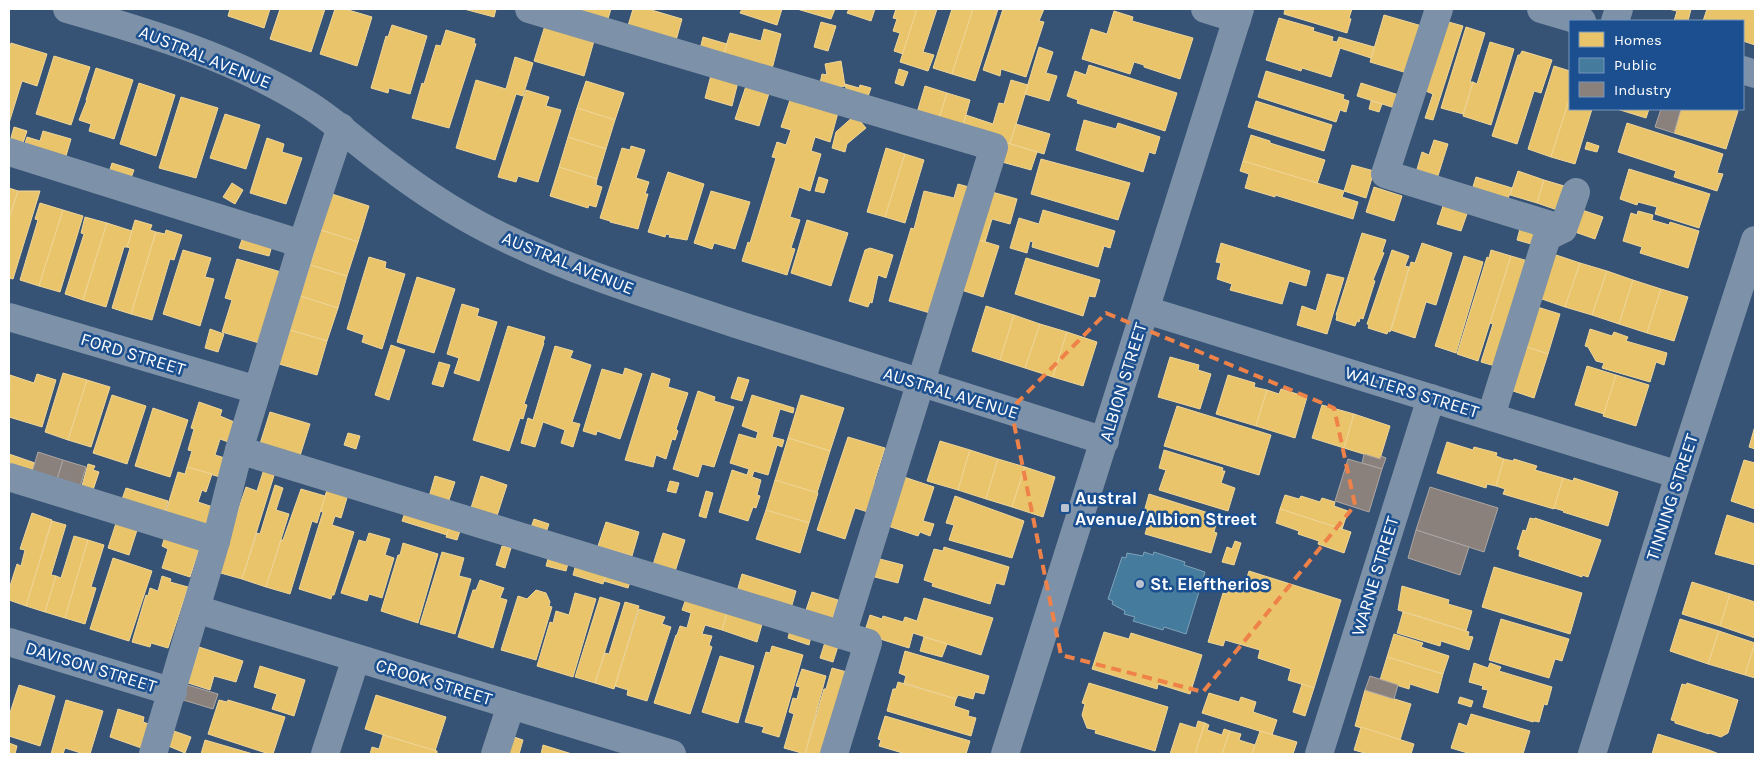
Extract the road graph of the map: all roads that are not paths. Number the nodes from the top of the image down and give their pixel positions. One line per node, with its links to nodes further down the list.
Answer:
1 (67, 9): 8 (street, AUSTRAL AVENUE)
2 (529, 9): 16 (street)
3 (1205, 9): 6 (street)
4 (1439, 9): 11 (street)
5 (1541, 9): 7 (street)
6 (1238, 14): 14 (street, ALBION STREET)
7 (1579, 20)
8 (340, 127): 13 (street); 16 (street, AUSTRAL AVENUE)
9 (9, 152): 13 (street)
10 (1576, 192): 11 (street)
11 (1563, 229): 19 (street)
12 (1755, 240): 22 (street, TINNING STREET)
13 (302, 244): 17 (street)
14 (1146, 310): 18 (street, WALTERS STREET); 20 (street, ALBION STREET)
15 (9, 317): 17 (street, FORD STREET)
16 (920, 384): 20 (street, AUSTRAL AVENUE); 26 (street)
17 (258, 390): 21 (street)
18 (1431, 398): 19 (street, WALTERS STREET); 37 (street, WARNE STREET)
19 (1491, 416): 22 (street, WALTERS STREET)
20 (1105, 440): 36 (street, ALBION STREET)
21 (239, 450): 24 (street); 26 (street)
22 (1679, 475): 38 (street, TINNING STREET)
23 (9, 477): 24 (street)
24 (216, 541): 25 (street)
25 (196, 609): 28 (street, CROOK STREET); 29 (street)
26 (842, 635): 35 (street)
27 (9, 642): 29 (street, DAVISON STREET)
28 (356, 658): 30 (street, CROOK STREET); 32 (street)
29 (173, 692): 31 (street)
30 (511, 705): 33 (street); 34 (street, CROOK STREET)
31 (153, 754)
32 (325, 754)
33 (496, 754)
34 (667, 754)
35 (834, 754)
36 (1005, 754)
37 (1318, 754)
38 (1592, 754)

